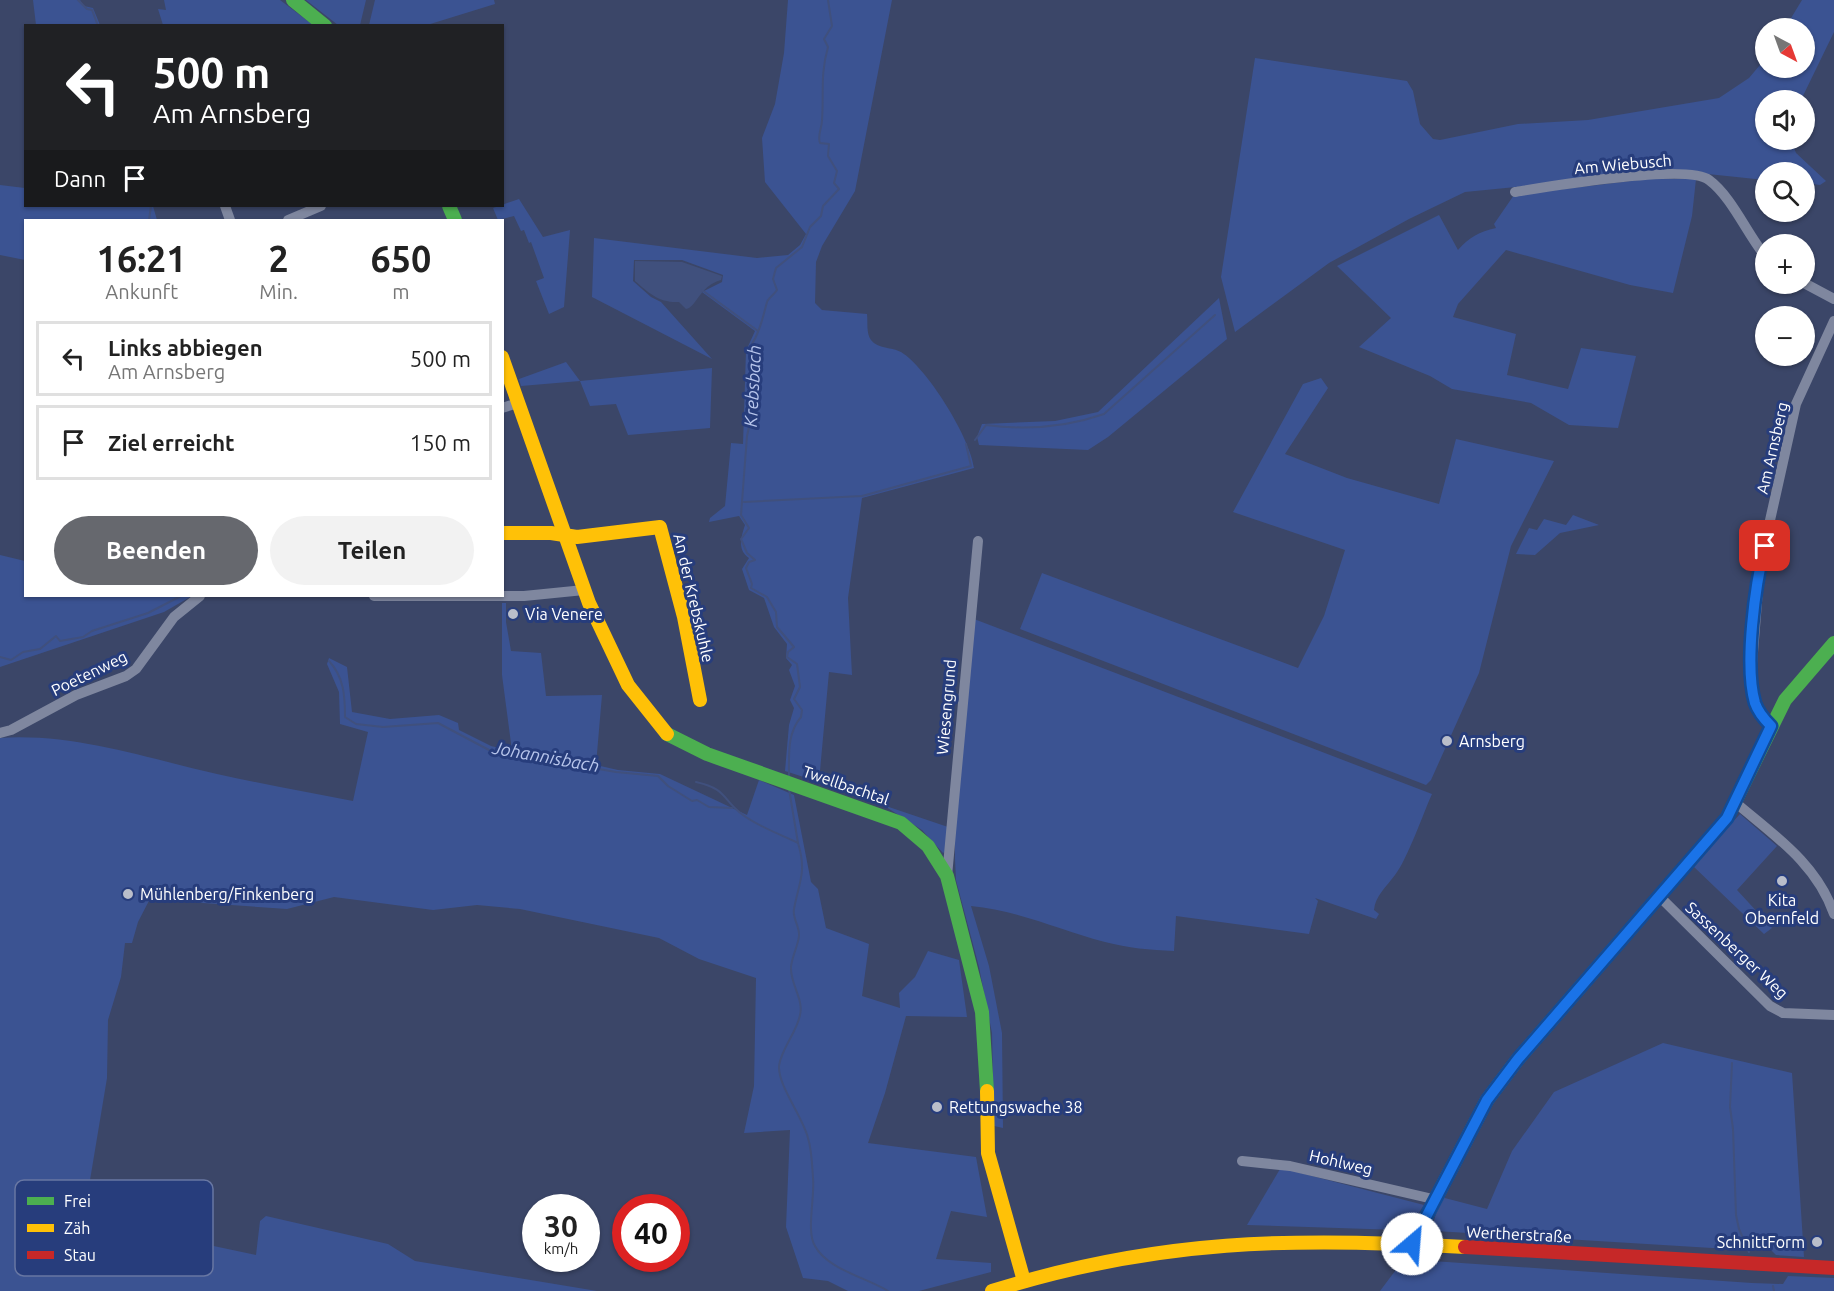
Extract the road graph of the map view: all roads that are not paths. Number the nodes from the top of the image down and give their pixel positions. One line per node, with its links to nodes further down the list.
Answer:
1 (293, 0): 2 (street)
2 (323, 24)
3 (1515, 192): 6 (street, Am Wiebusch)
4 (319, 207): 5 (street)
5 (290, 219)
6 (1755, 244)
7 (1815, 289): 8 (street)
8 (1834, 299)
9 (1834, 321): 21 (street, Am Arnsberg)
10 (504, 363): 11 (street, Twellbachtal)
11 (518, 403): 12 (street); 14 (street, Twellbachtal)
12 (504, 407)
13 (504, 533): 14 (street)
14 (564, 536): 16 (street, Twellbachtal); 20 (street, An der Krebskuhle)
15 (978, 541): 24 (street, Wiesengrund)
16 (584, 590): 17 (street); 24 (street, Twellbachtal)
17 (504, 596)
18 (199, 597): 22 (street, Poetenweg)
19 (1834, 643): 21 (street)
20 (700, 700)
21 (1771, 726): 23 (street)
22 (0, 733)
23 (1736, 803): 25 (street); 26 (street)
24 (947, 876): 32 (street, Twellbachtal)
25 (1660, 897): 27 (street, Sassenberger Weg); 29 (street)
26 (1834, 914)
27 (1834, 1015)
28 (1242, 1161): 29 (street, Hohlweg)
29 (1433, 1199): 30 (street)
30 (1412, 1244): 31 (street, Wertherstraße); 32 (street, Wertherstraße)
31 (1834, 1268)
32 (1026, 1286): 33 (street, Wertherstraße)
33 (992, 1291)

